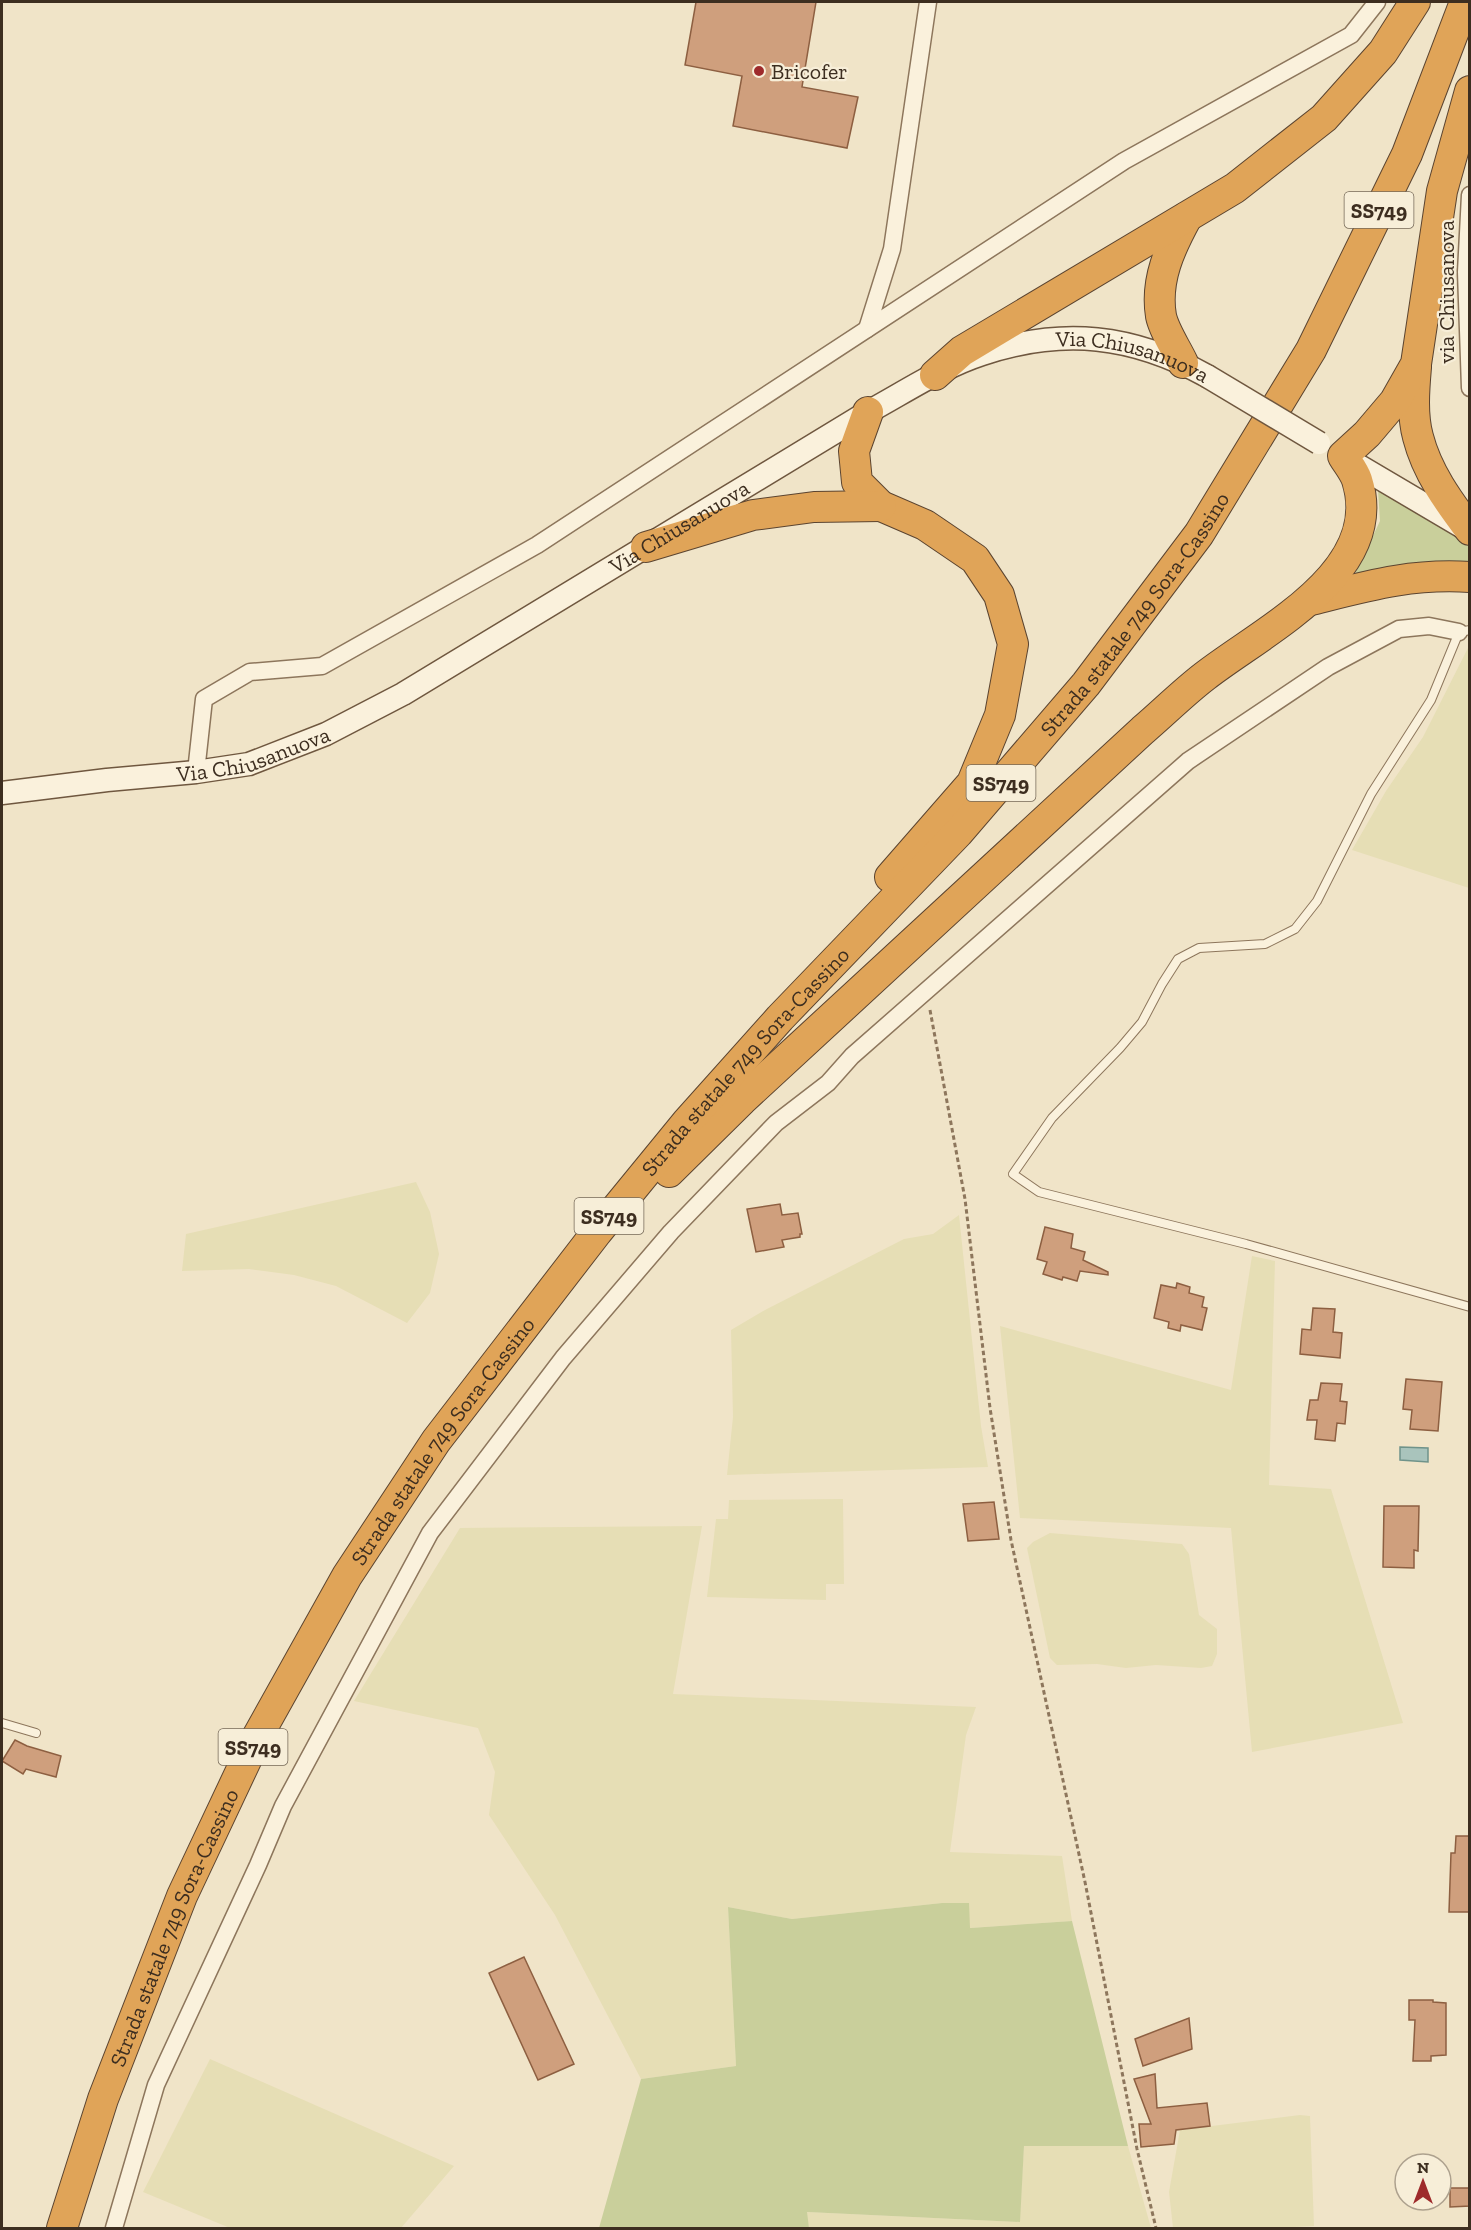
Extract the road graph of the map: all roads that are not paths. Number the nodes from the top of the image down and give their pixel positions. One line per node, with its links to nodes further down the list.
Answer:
1 (928, 2): 8 (street)
2 (1377, 2): 8 (street)
3 (1415, 2): 7 (highway)
4 (1465, 2): 23 (highway, Strada statale 749 Sora-Cassino / SS749)
5 (1470, 91): 9 (highway)
6 (1470, 195): 12 (street, via Chiusanova)
7 (1187, 217): 10 (highway); 11 (highway)
8 (867, 329): 21 (street)
9 (1416, 364): 14 (highway); 16 (highway)
10 (1195, 370): 11 (street, Via Chiusanuova); 14 (street, Via Chiusanuova, bridge)
11 (935, 375): 13 (street, Via Chiusanuova)
12 (1470, 388)
13 (868, 412): 15 (highway); 17 (street, Via Chiusanuova)
14 (1331, 450): 16 (street, Via Chiusanuova); 19 (highway)
15 (881, 506): 17 (highway); 23 (highway)
16 (1470, 531)
17 (645, 547): 21 (street, Via Chiusanuova)
18 (1470, 577): 19 (highway)
19 (1311, 600): 25 (highway)
20 (1464, 631): 24 (lane); 29 (street)
21 (196, 772): 22 (street, Via Chiusanuova)
22 (2, 793)
23 (687, 1122): 25 (highway, Strada statale 749 Sora-Cassino / SS749)
24 (1470, 1306)
25 (534, 1312): 28 (highway, Strada statale 749 Sora-Cassino / SS749)
26 (2, 1723): 27 (lane)
27 (36, 1733)
28 (62, 2229)
29 (114, 2229)

